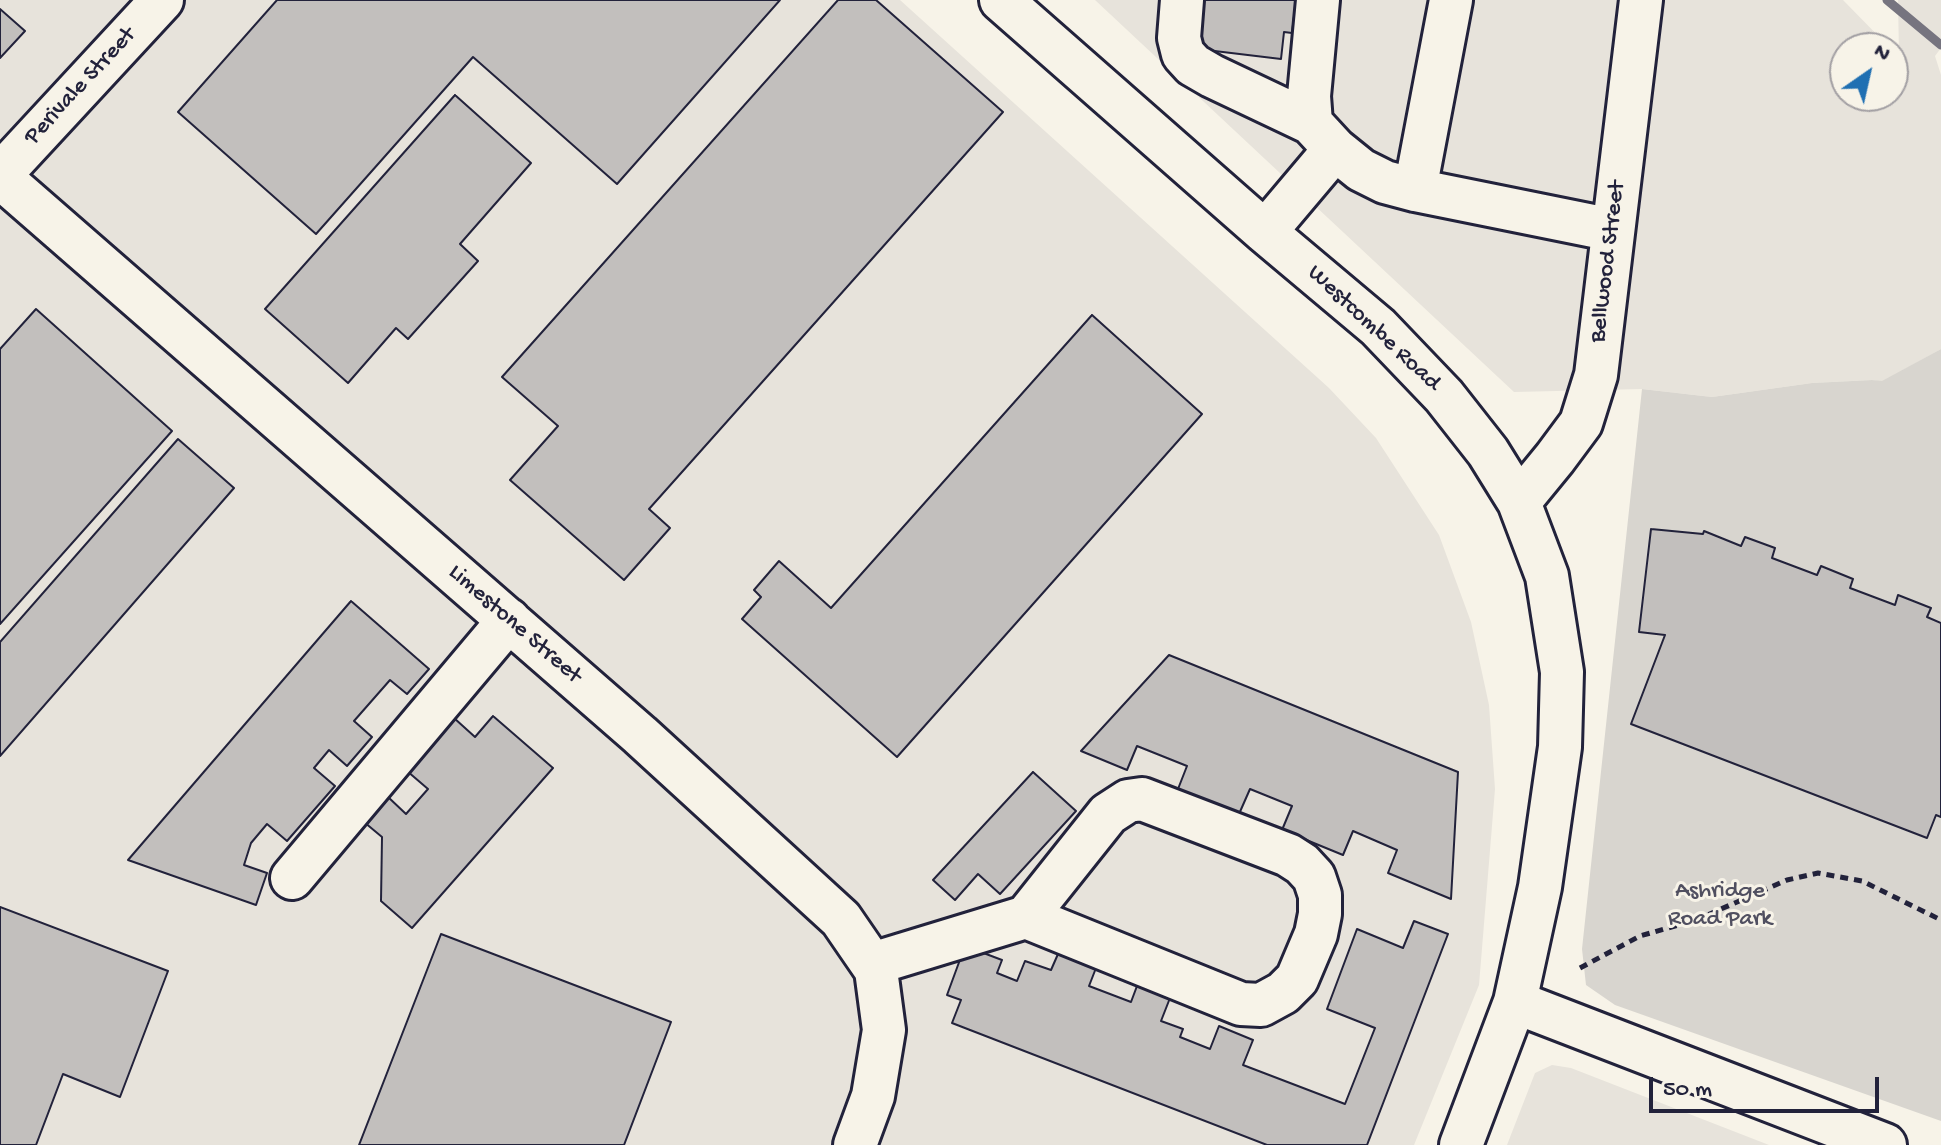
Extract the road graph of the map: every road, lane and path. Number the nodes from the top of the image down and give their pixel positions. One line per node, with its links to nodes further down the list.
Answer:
1 (162, 0): 8 (street, Perivale Street)
2 (1001, 0): 11 (street, Westcombe Road)
3 (1182, 0): 7 (street)
4 (1318, 0): 7 (street)
5 (1451, 0): 9 (street)
6 (1641, 0): 10 (street, Bellwood Street)
7 (1323, 136): 9 (street); 11 (street)
8 (0, 176): 13 (street, Limestone Street)
9 (1415, 190): 10 (street)
10 (1613, 230): 12 (street, Bellwood Street)
11 (1265, 232): 12 (street, Westcombe Road)
12 (1519, 502): 19 (street, Westcombe Road)
13 (509, 620): 14 (street); 17 (street, Limestone Street)
14 (292, 878)
15 (1026, 917): 15 (street); 17 (street)
16 (1941, 920): 18 (path)
17 (872, 964): 20 (street, Limestone Street)
18 (1580, 968)
19 (1515, 1002): 21 (street, Westcombe Road); 22 (street)
20 (855, 1145)
21 (1461, 1145)
22 (1885, 1145)

